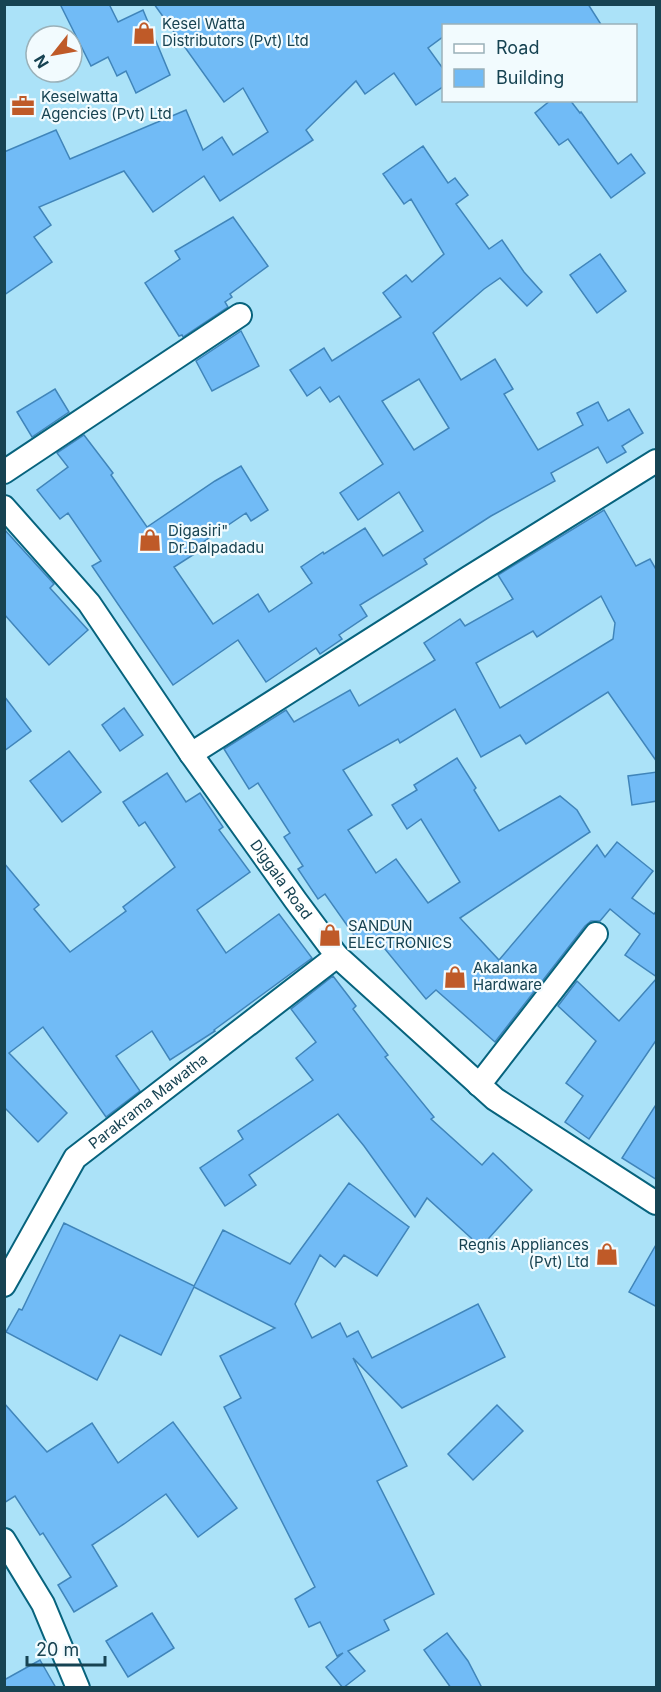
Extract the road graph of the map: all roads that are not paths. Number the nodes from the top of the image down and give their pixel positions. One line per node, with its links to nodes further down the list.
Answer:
1 (240, 315): 3 (street)
2 (656, 461): 5 (street)
3 (4, 472)
4 (4, 507): 5 (street, Diggala Road)
5 (191, 754): 7 (street, Diggala Road)
6 (596, 934): 8 (street)
7 (337, 956): 8 (street, Diggala Road); 10 (street, Parakrama Mawatha)
8 (478, 1085): 9 (street, Diggala Road)
9 (657, 1203)
10 (4, 1285)
11 (4, 1540): 12 (street)
12 (78, 1688)

